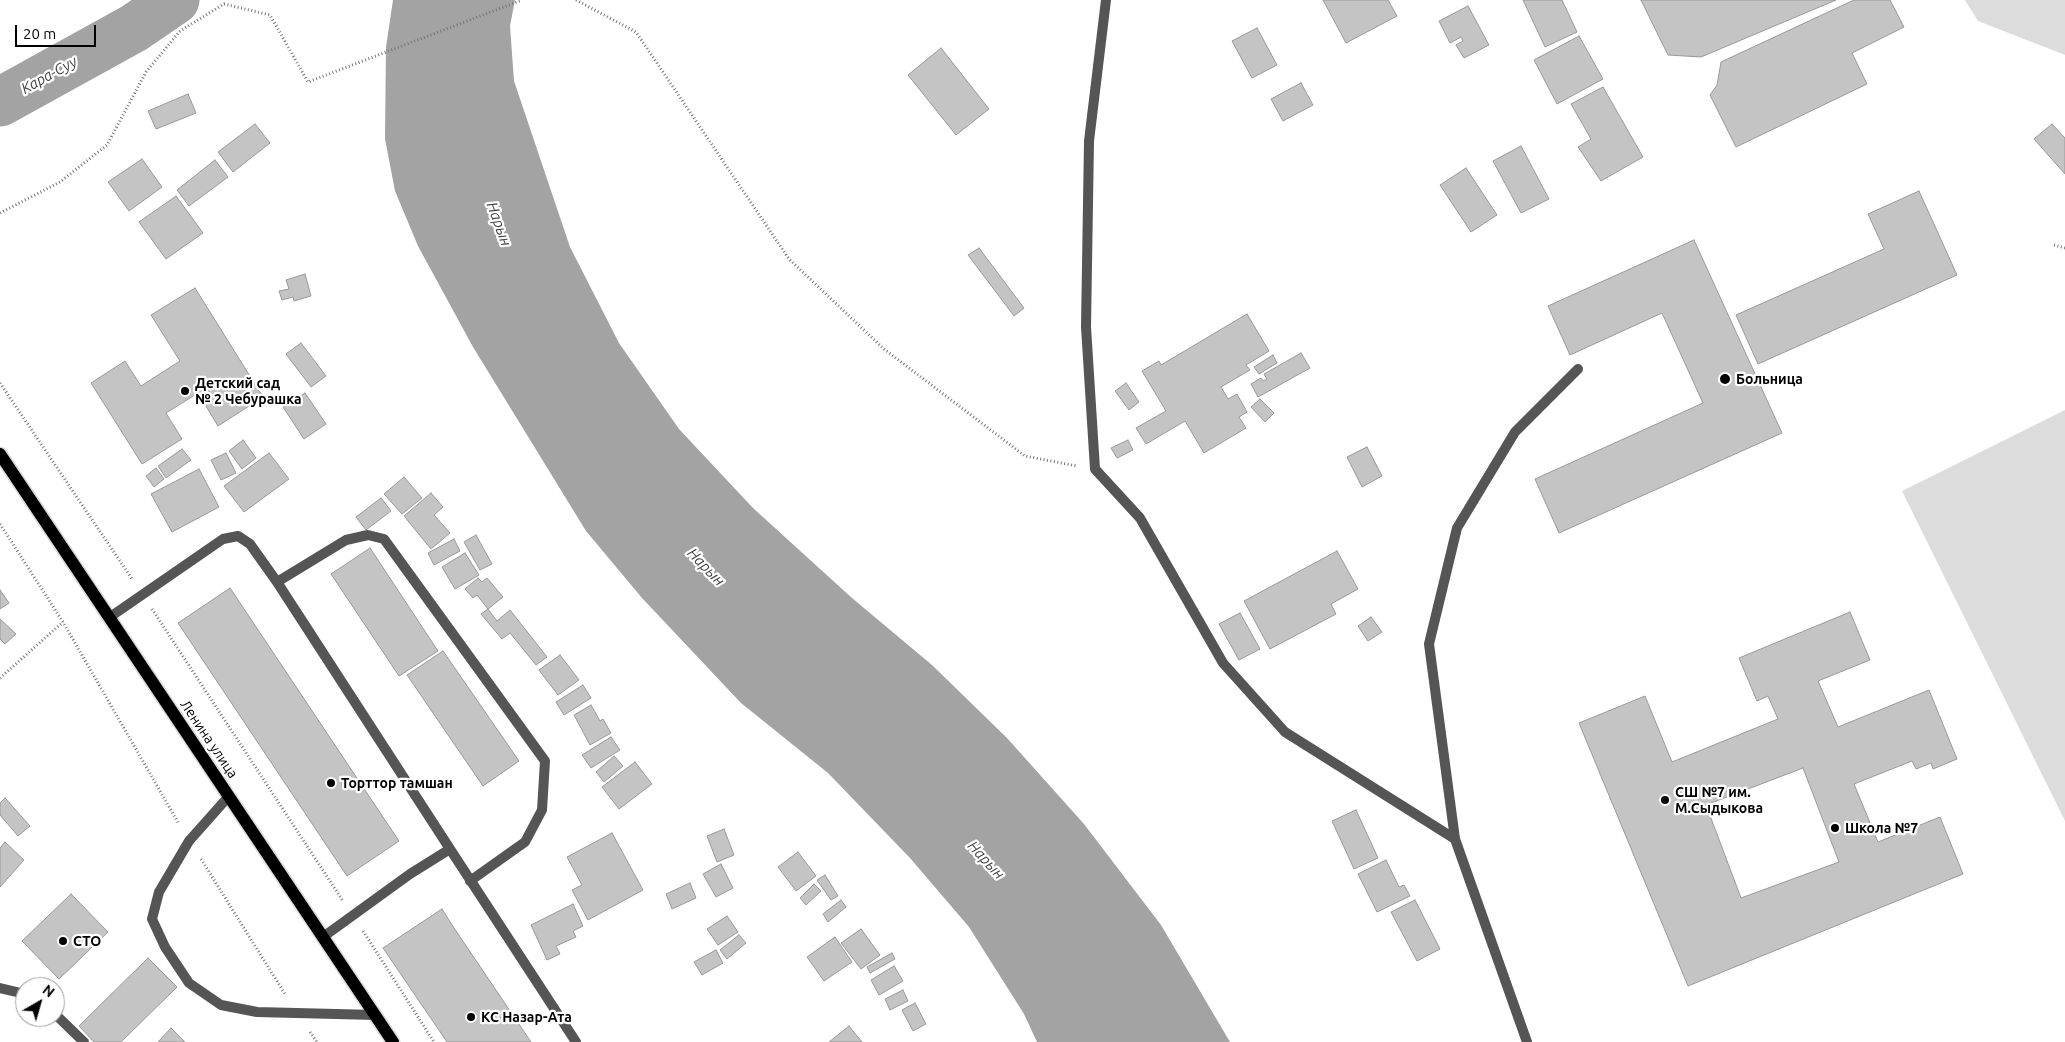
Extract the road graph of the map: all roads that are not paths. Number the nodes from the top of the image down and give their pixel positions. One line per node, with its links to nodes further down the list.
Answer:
1 (1106, 0): 7 (street)
2 (1578, 369): 7 (street)
3 (0, 454): 5 (main road, Ленина улица)
4 (277, 582): 5 (street); 8 (street); 9 (street)
5 (110, 617): 6 (main road, Ленина улица)
6 (228, 796): 10 (main road, Ленина улица); 13 (street)
7 (1455, 839): 18 (street)
8 (450, 849): 9 (street); 10 (street)
9 (470, 881): 17 (street)
10 (323, 937): 13 (main road, Ленина улица)
11 (0, 988): 12 (street)
12 (15, 992)
13 (375, 1015): 16 (main road, Ленина улица)
14 (65, 1024): 15 (street)
15 (84, 1042)
16 (393, 1042)
17 (576, 1042)
18 (1527, 1042)

